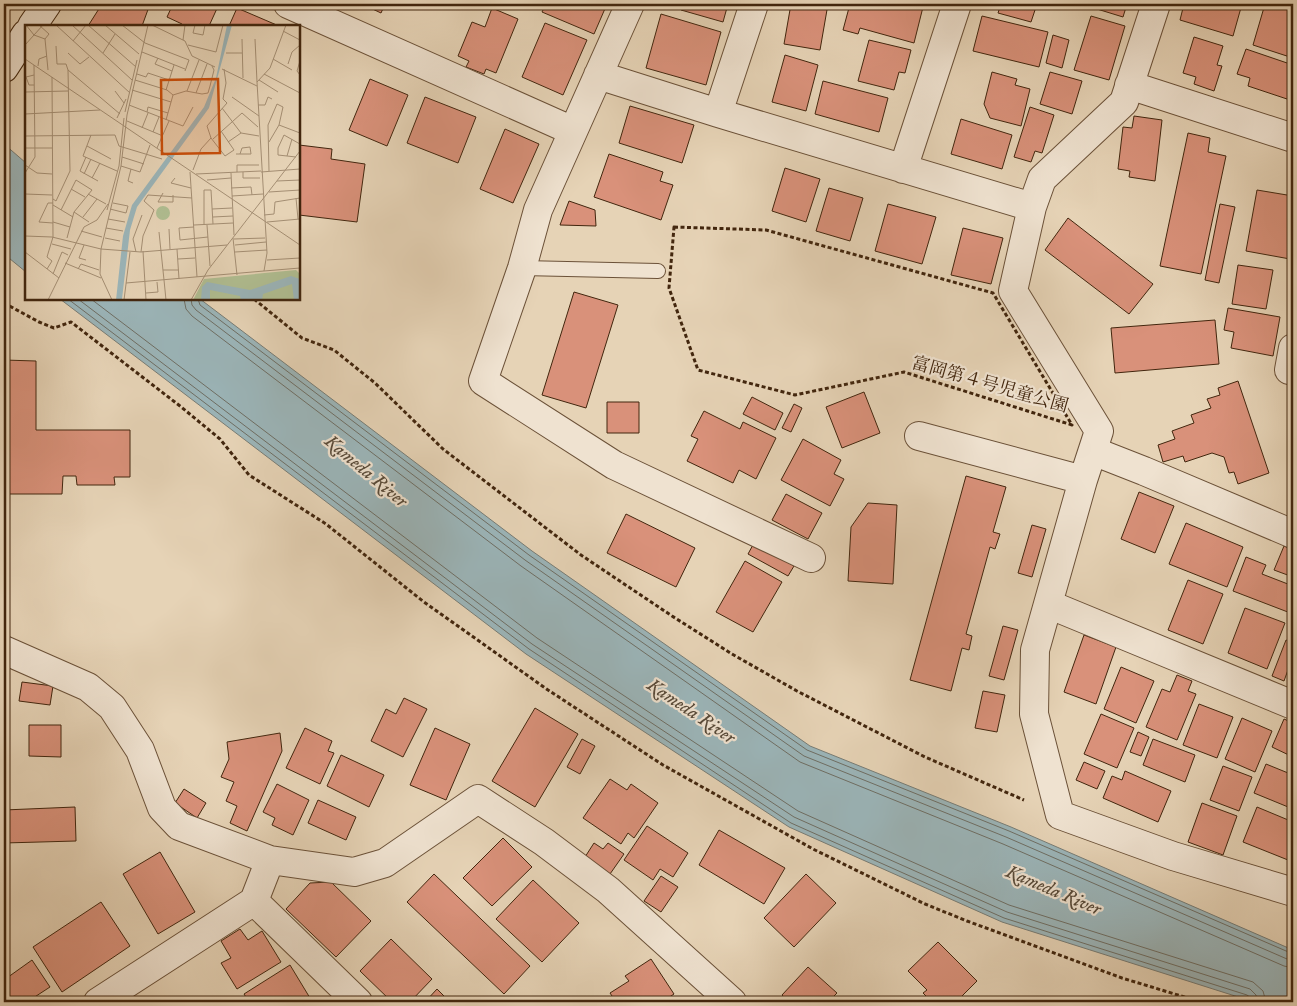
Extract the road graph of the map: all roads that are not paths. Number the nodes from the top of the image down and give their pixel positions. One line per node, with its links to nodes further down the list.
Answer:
1 (47, 4): 8 (street)
2 (288, 4): 7 (street)
3 (630, 4): 11 (street)
4 (754, 4): 13 (street)
5 (957, 4): 16 (street)
6 (1156, 4): 12 (street)
7 (318, 10): 14 (street)
8 (33, 25)
9 (25, 36): 10 (street)
10 (4, 68)
11 (598, 75): 13 (street); 14 (street)
12 (1129, 85): 15 (street); 17 (street)
13 (718, 113): 16 (street)
14 (573, 131): 18 (street)
15 (1293, 138)
16 (903, 169): 17 (street)
17 (1032, 207): 21 (street)
18 (522, 268): 19 (lane); 24 (street)
19 (658, 271)
20 (919, 436): 22 (street)
21 (1093, 451): 22 (street); 23 (street)
22 (1083, 480): 25 (street)
23 (1293, 534)
24 (811, 558)
25 (1048, 604): 27 (street); 29 (street)
26 (4, 650): 28 (street)
27 (1293, 705)
28 (270, 860): 30 (street); 33 (street)
29 (1293, 892)
30 (254, 901): 31 (street); 32 (street)
31 (98, 1002)
32 (358, 1002)
33 (732, 1002)

